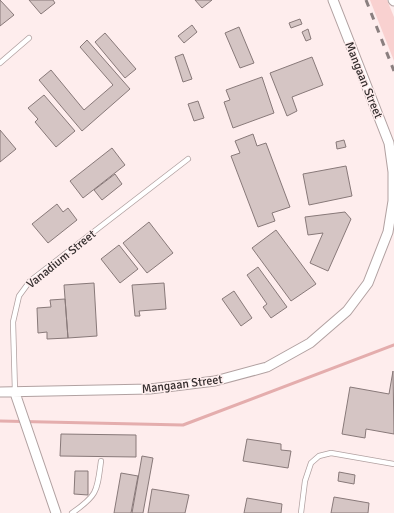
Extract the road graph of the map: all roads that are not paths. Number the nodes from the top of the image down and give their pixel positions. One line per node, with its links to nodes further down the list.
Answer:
1 (333, 0): 6 (street, Mangaan Street)
2 (29, 38): 3 (lane)
3 (0, 63)
4 (188, 159): 6 (lane, Vanadium Street)
5 (0, 392): 6 (street, Mangaan Street)
6 (15, 393): 9 (street, Vanadium Street)
7 (101, 461): 10 (lane)
8 (394, 464): 11 (lane)
9 (56, 513)
10 (72, 513)
11 (301, 513)

